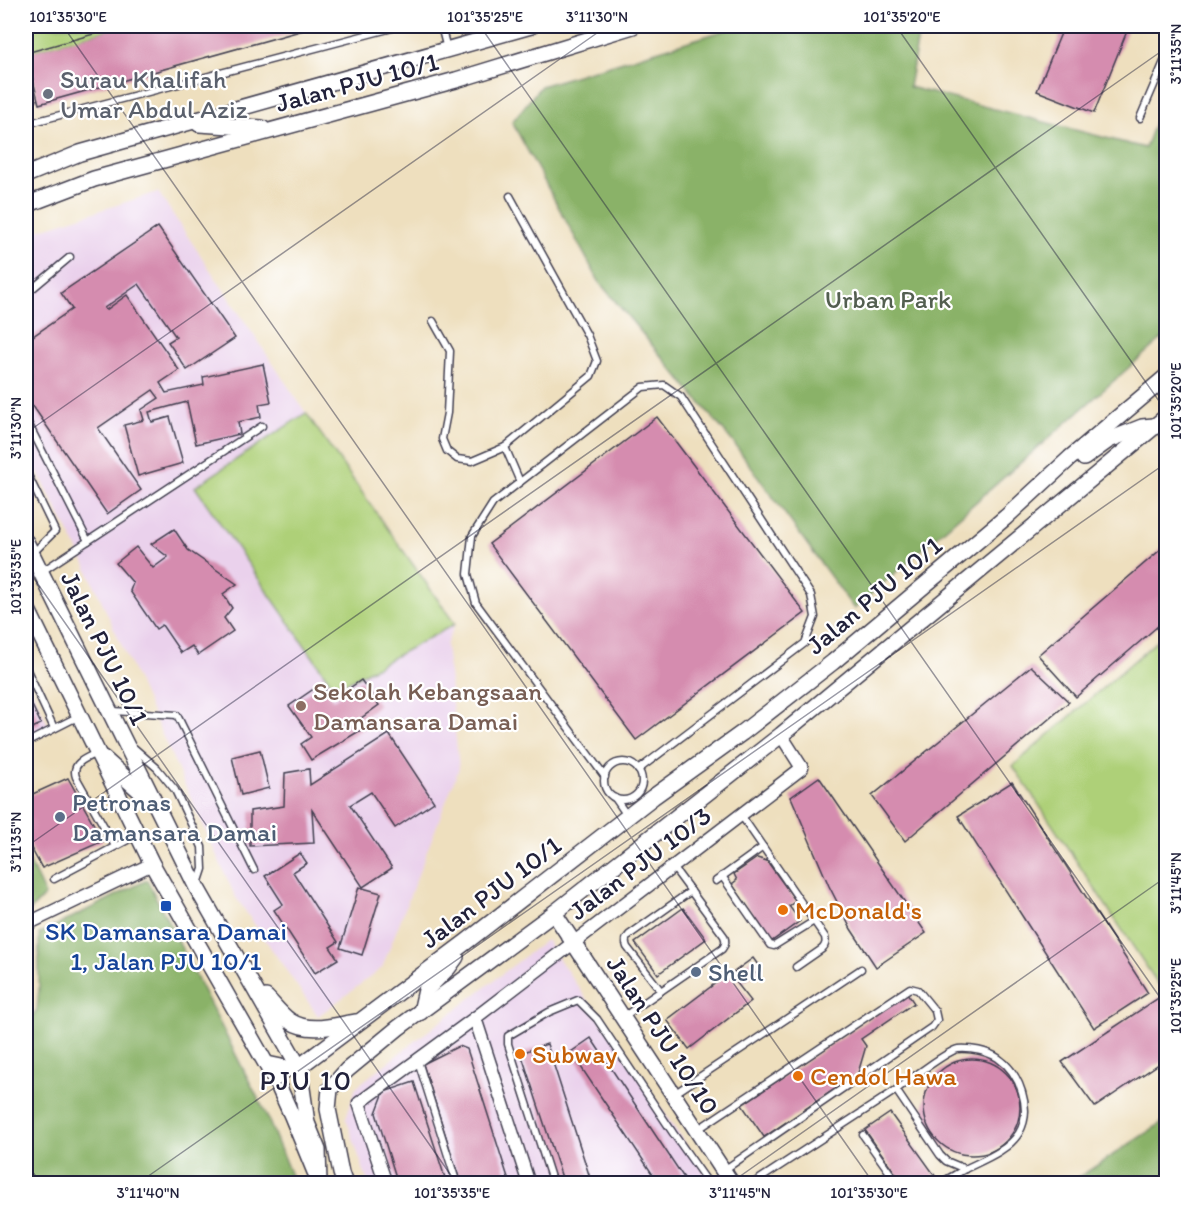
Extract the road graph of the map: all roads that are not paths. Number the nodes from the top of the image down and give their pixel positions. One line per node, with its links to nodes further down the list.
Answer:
1 (400, 26): 9 (lane)
2 (441, 26): 5 (lane)
3 (531, 26): 5 (street, Jalan PJU 10/1)
4 (633, 26): 10 (street, Jalan PJU 10/1)
5 (447, 50): 8 (street, Jalan PJU 10/1)
6 (1167, 57): 7 (lane)
7 (1140, 118)
8 (187, 123): 10 (street); 11 (street, Jalan PJU 10/1)
9 (26, 124)
10 (275, 129): 13 (street, Jalan PJU 10/1)
11 (26, 175)
12 (510, 196): 22 (lane)
13 (26, 205)
14 (70, 257): 15 (lane)
15 (26, 294)
16 (433, 321): 22 (lane)
17 (1167, 377): 25 (street, Jalan PJU 10/1)
18 (26, 419): 26 (lane)
19 (1162, 421): 21 (lane); 25 (street); 34 (street, Jalan PJU 10/1)
20 (262, 426): 26 (lane)
21 (1167, 438)
22 (505, 447): 24 (lane)
23 (26, 471): 27 (lane)
24 (520, 482): 38 (lane); 39 (lane)
25 (1005, 517): 41 (street, Jalan PJU 10/1)
26 (88, 541): 28 (lane)
27 (29, 548): 28 (street, Jalan PJU 10/1)
28 (41, 572): 31 (street, Jalan PJU 10/1)
29 (26, 606): 32 (street, Jalan PJU 10/1)
30 (26, 668): 33 (lane)
31 (109, 710): 35 (street, Jalan PJU 10/1); 51 (lane)
32 (79, 716): 33 (lane); 37 (street, Jalan PJU 10/1)
33 (54, 728): 36 (lane)
34 (781, 735): 44 (street, Jalan PJU 10/3); 57 (street, Jalan PJU 10/1)
35 (121, 737): 43 (street, Jalan PJU 10/1); 55 (lane)
36 (26, 743)
37 (97, 753): 43 (street); 46 (street, Jalan PJU 10/1); 47 (lane)
38 (638, 770): 39 (lane); 40 (lane)
39 (605, 777): 42 (lane)
40 (642, 782): 41 (lane); 42 (lane)
41 (653, 797): 45 (street, Jalan PJU 10/1)
42 (615, 798): 45 (lane)
43 (156, 807): 55 (street, Jalan PJU 10/1)
44 (741, 815): 48 (lane); 50 (street, Jalan PJU 10/3)
45 (628, 817): 60 (street, Jalan PJU 10/1)
46 (137, 834): 47 (lane); 49 (street, Jalan PJU 10/1)
47 (115, 846): 53 (lane)
48 (763, 847): 52 (lane); 58 (lane)
49 (152, 864): 59 (street); 73 (street, Jalan PJU 10/1)
50 (673, 867): 56 (lane); 61 (street, Jalan PJU 10/3)
51 (254, 870)
52 (722, 876): 54 (lane); 58 (lane)
53 (54, 879)
54 (716, 881)
55 (197, 888): 64 (street, Jalan PJU 10/1)
56 (691, 891): 66 (lane); 66 (lane)
57 (554, 913): 61 (street, Jalan PJU 10/10); 68 (street, Jalan PJU 10/1)
58 (814, 921): 62 (lane)
59 (26, 926)
60 (466, 942): 68 (street); 71 (street, Jalan PJU 10/1)
61 (573, 943): 69 (street, Jalan PJU 10/10); 70 (street, Jalan PJU 10/3)
62 (796, 967)
63 (861, 969): 76 (lane)
64 (251, 982): 71 (street); 74 (street, Jalan PJU 10/1)
65 (26, 983): 67 (street)
66 (661, 992): 69 (lane)
67 (26, 1006)
68 (422, 1012): 81 (street, Jalan PJU 10/1)
69 (622, 1017): 76 (street, Jalan PJU 10/10)
70 (475, 1018): 72 (street, Jalan PJU 10/3); 85 (street)
71 (359, 1021): 74 (street, Jalan PJU 10/1)
72 (418, 1060): 83 (street, Jalan PJU 10/3); 84 (lane)
73 (267, 1064): 74 (street); 82 (street, Jalan PJU 10/1)
74 (299, 1066): 82 (street)
75 (896, 1090): 79 (lane); 79 (lane); 88 (lane)
76 (673, 1095): 77 (street, Jalan PJU 10/10)
77 (697, 1130): 80 (street, Jalan PJU 10/10); 80 (lane)
78 (863, 1135): 89 (lane)
79 (965, 1169): 90 (lane)
80 (728, 1177)
81 (343, 1178)
82 (319, 1183)
83 (386, 1184)
84 (457, 1184)
85 (529, 1184)
86 (553, 1184): 87 (lane)
87 (709, 1184)
88 (752, 1184)
89 (898, 1184)
90 (939, 1184)

